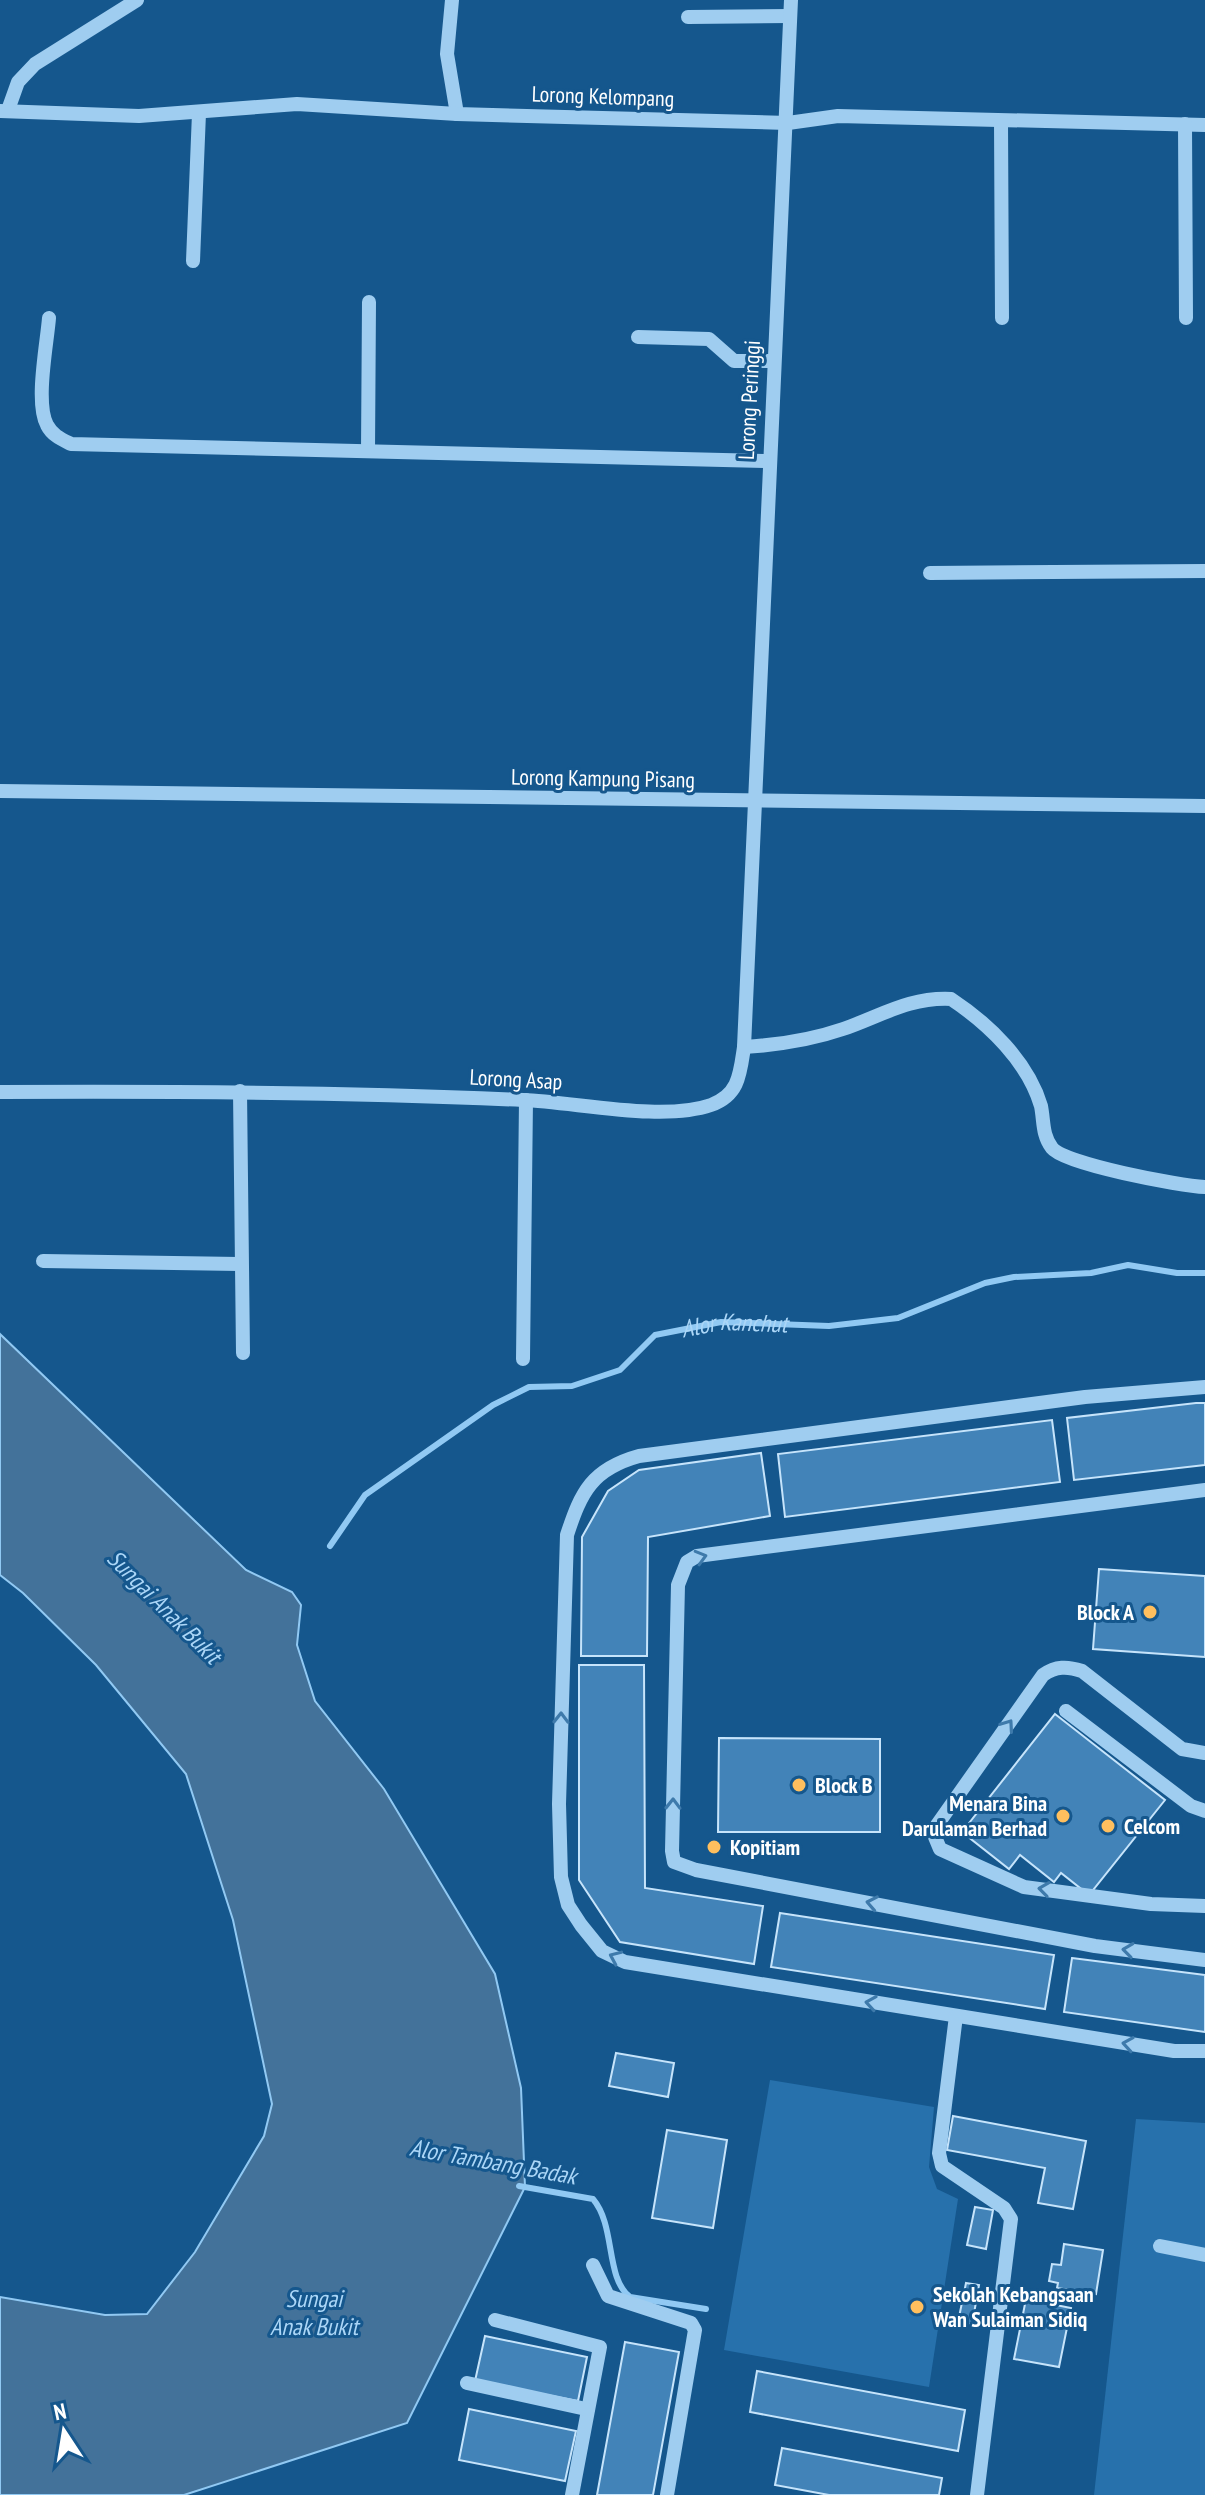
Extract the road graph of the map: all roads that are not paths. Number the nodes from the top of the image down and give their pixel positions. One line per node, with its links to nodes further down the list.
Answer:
1 (137, 0): 6 (street)
2 (452, 0): 8 (street)
3 (791, 0): 4 (street, Lorong Peringgi)
4 (790, 16): 5 (street); 10 (street, Lorong Peringgi)
5 (688, 17)
6 (4, 110): 7 (street, Lorong Kelompang)
7 (199, 113): 8 (street, Lorong Kelompang); 13 (street)
8 (457, 114): 10 (street, Lorong Kelompang)
9 (1001, 121): 10 (street, Lorong Kelompang); 11 (street, Lorong Kelompang); 16 (street)
10 (788, 123): 19 (street, Lorong Peringgi)
11 (1185, 124): 12 (street, Lorong Kelompang); 17 (street)
12 (1205, 125)
13 (193, 261)
14 (369, 302): 20 (street)
15 (49, 318): 20 (street)
16 (1002, 318)
17 (1186, 318)
18 (638, 337): 19 (street)
19 (772, 361): 21 (street, Lorong Peringgi)
20 (368, 450): 21 (street)
21 (767, 461): 26 (street, Lorong Peringgi)
22 (1205, 555): 23 (street)
23 (1204, 571): 24 (street)
24 (930, 573)
25 (0, 791): 26 (street, Lorong Kampung Pisang)
26 (755, 802): 27 (street, Lorong Kampung Pisang); 28 (street, Lorong Asap)
27 (1205, 806)
28 (744, 1047): 31 (street, Lorong Asap); 32 (street)
29 (240, 1091): 30 (street, Lorong Asap); 31 (street, Lorong Asap); 34 (street)
30 (0, 1092)
31 (526, 1100): 36 (street)
32 (1205, 1187)
33 (43, 1261): 34 (street)
34 (239, 1264): 35 (street)
35 (243, 1353)
36 (523, 1359)
37 (1205, 1387): 44 (street, one-way to 37)
38 (1205, 1490): 43 (street, one-way to 38)
39 (1066, 1711): 41 (street)
40 (1205, 1753): 42 (street, one-way to 40)
41 (1205, 1811)
42 (1205, 1906)
43 (1205, 1960)
44 (956, 2016): 45 (street, one-way to 44); 54 (street)
45 (1205, 2051)
46 (1160, 2246): 47 (street)
47 (1205, 2255)
48 (593, 2265): 53 (street)
49 (495, 2320): 51 (street)
50 (467, 2383): 51 (street)
51 (586, 2409): 52 (street)
52 (572, 2495)
53 (667, 2495)
54 (977, 2495)

